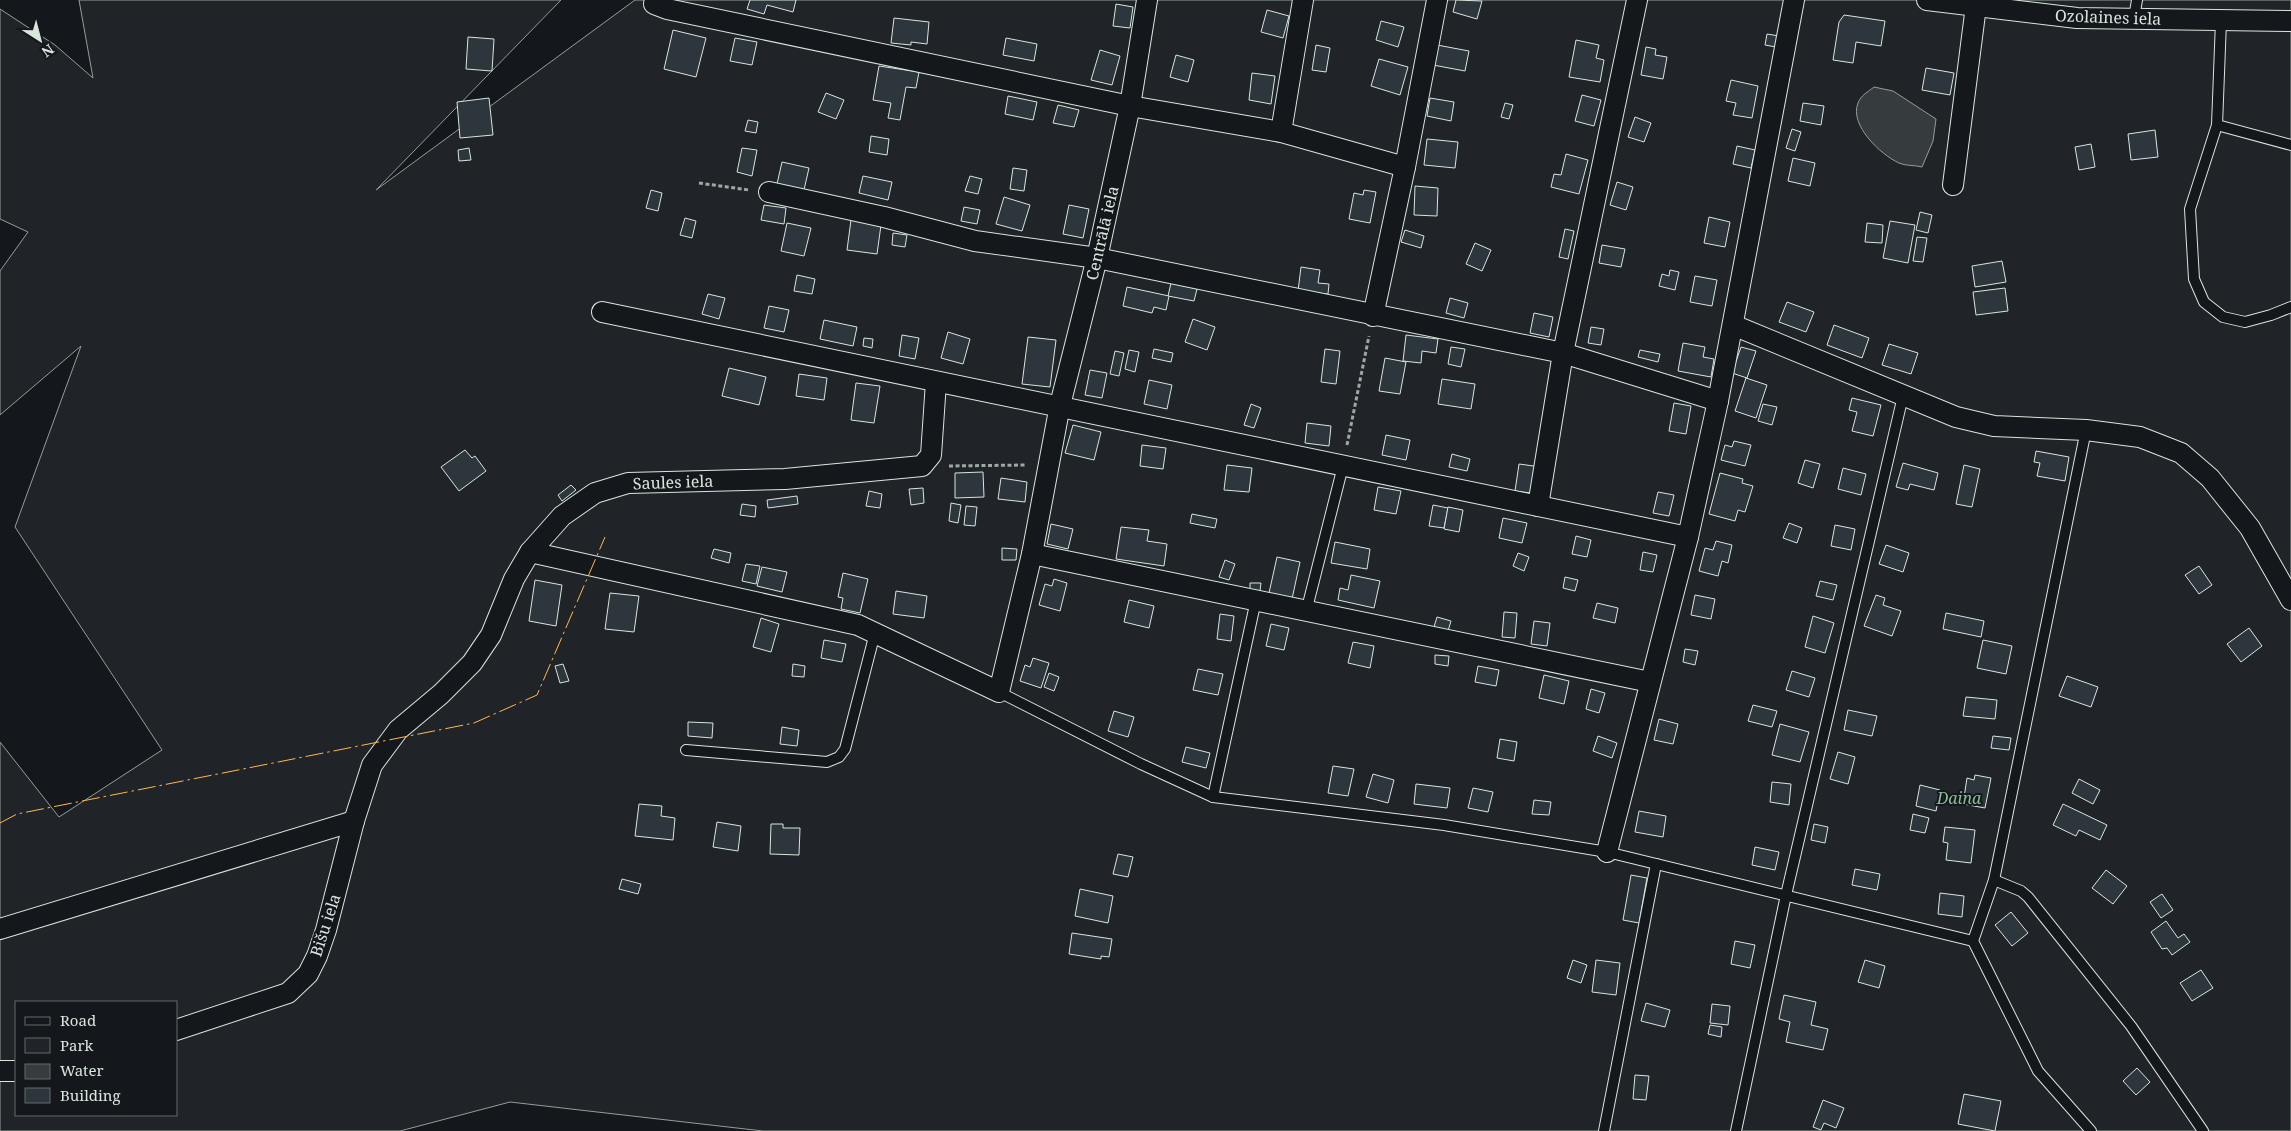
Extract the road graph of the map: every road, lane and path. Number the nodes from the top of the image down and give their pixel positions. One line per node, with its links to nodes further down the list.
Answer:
1 (655, 0): 12 (street)
2 (1147, 0): 12 (street, Centrālā iela)
3 (1302, 0): 14 (street)
4 (1437, 0): 16 (street)
5 (1637, 0): 25 (street)
6 (1794, 0): 24 (street)
7 (1927, 0): 8 (street, Ozolaines iela)
8 (1976, 6): 9 (street, Ozolaines iela); 18 (street)
9 (2135, 9): 10 (street, Ozolaines iela)
10 (2221, 21): 11 (street, Ozolaines iela); 13 (lane)
11 (2291, 21)
12 (1130, 106): 14 (street); 20 (street, Centrālā iela)
13 (2217, 125): 15 (lane); 21 (lane)
14 (1281, 132): 16 (street)
15 (2291, 145)
16 (1405, 167): 23 (street)
17 (699, 183): 19 (path)
18 (1953, 185)
19 (769, 192): 20 (street)
20 (1097, 258): 23 (street); 29 (street, Centrālā iela)
21 (2291, 307)
22 (602, 312): 26 (street)
23 (1373, 316): 25 (street); 33 (path)
24 (1733, 325): 27 (street); 28 (street)
25 (1564, 353): 28 (street); 34 (street)
26 (936, 382): 29 (street); 32 (street)
27 (1903, 396): 30 (street); 51 (lane)
28 (1718, 401): 35 (street)
29 (1060, 405): 31 (street, Centrālā iela); 33 (street)
30 (2086, 430): 39 (street); 50 (lane)
31 (1048, 464): 32 (path); 37 (street, Centrālā iela)
32 (922, 466): 36 (street, Saules iela)
33 (1343, 466): 34 (street); 40 (lane)
34 (1538, 506): 35 (street)
35 (1688, 537): 42 (street)
36 (530, 552): 41 (street); 45 (street, Saules iela)
37 (1032, 554): 38 (street); 43 (street, Centrālā iela)
38 (1256, 600): 40 (street); 46 (lane)
39 (2291, 600)
40 (1306, 612): 42 (street)
41 (875, 633): 43 (street); 44 (lane)
42 (1650, 682): 48 (street)
43 (999, 692): 46 (lane)
44 (686, 750)
45 (372, 765): 47 (street, Bišu iela)
46 (1213, 797): 48 (lane)
47 (354, 821): 52 (street); 54 (street, Bišu iela)
48 (1607, 852): 49 (lane)
49 (1656, 864): 51 (lane); 57 (lane)
50 (1994, 880): 53 (lane); 60 (lane)
51 (1786, 895): 53 (lane); 58 (lane)
52 (0, 929)
53 (1974, 941): 59 (lane)
54 (178, 1029)
55 (0, 1071): 56 (street)
56 (15, 1071)
57 (1604, 1131)
58 (1736, 1131)
59 (2091, 1131)
60 (2203, 1131)

